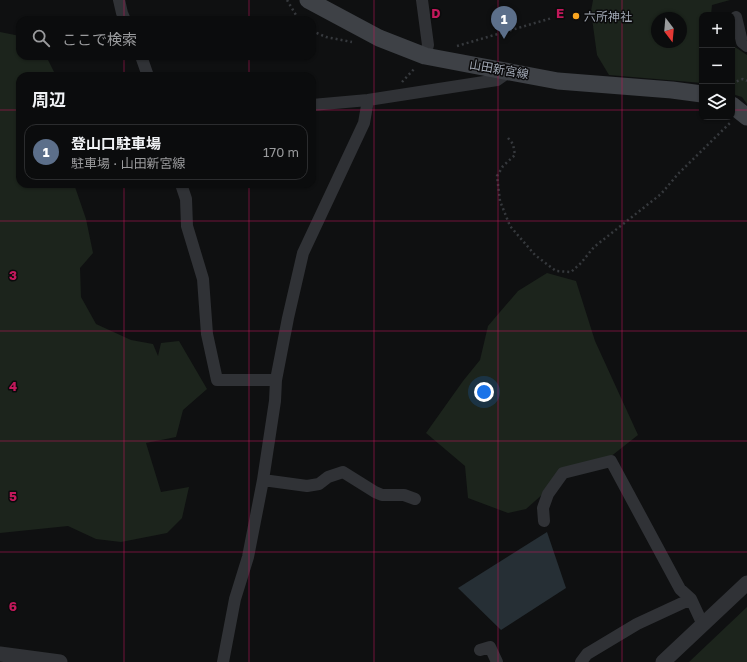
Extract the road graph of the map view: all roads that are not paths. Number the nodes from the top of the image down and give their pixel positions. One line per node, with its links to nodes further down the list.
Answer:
1 (119, 0): 4 (street)
2 (308, 0): 7 (main road, 山田新宮線)
3 (422, 0): 7 (street)
4 (124, 16)
5 (736, 17): 6 (street)
6 (747, 46)
7 (424, 56): 9 (main road, 山田新宮線)
8 (142, 60): 10 (street)
9 (510, 71): 11 (main road, 山田新宮線); 12 (street)
10 (147, 72)
11 (699, 94)
12 (368, 100): 13 (street); 15 (street)
13 (316, 105)
14 (182, 188): 15 (street)
15 (276, 380): 16 (street)
16 (262, 480): 17 (street); 25 (street)
17 (415, 499)
18 (544, 521): 20 (street)
19 (747, 583): 21 (street)
20 (692, 599): 21 (street); 27 (street)
21 (703, 625): 28 (street)
22 (480, 650): 26 (street)
23 (0, 654): 24 (street)
24 (60, 662)
25 (223, 662)
26 (497, 662)
27 (581, 662)
28 (663, 662)

